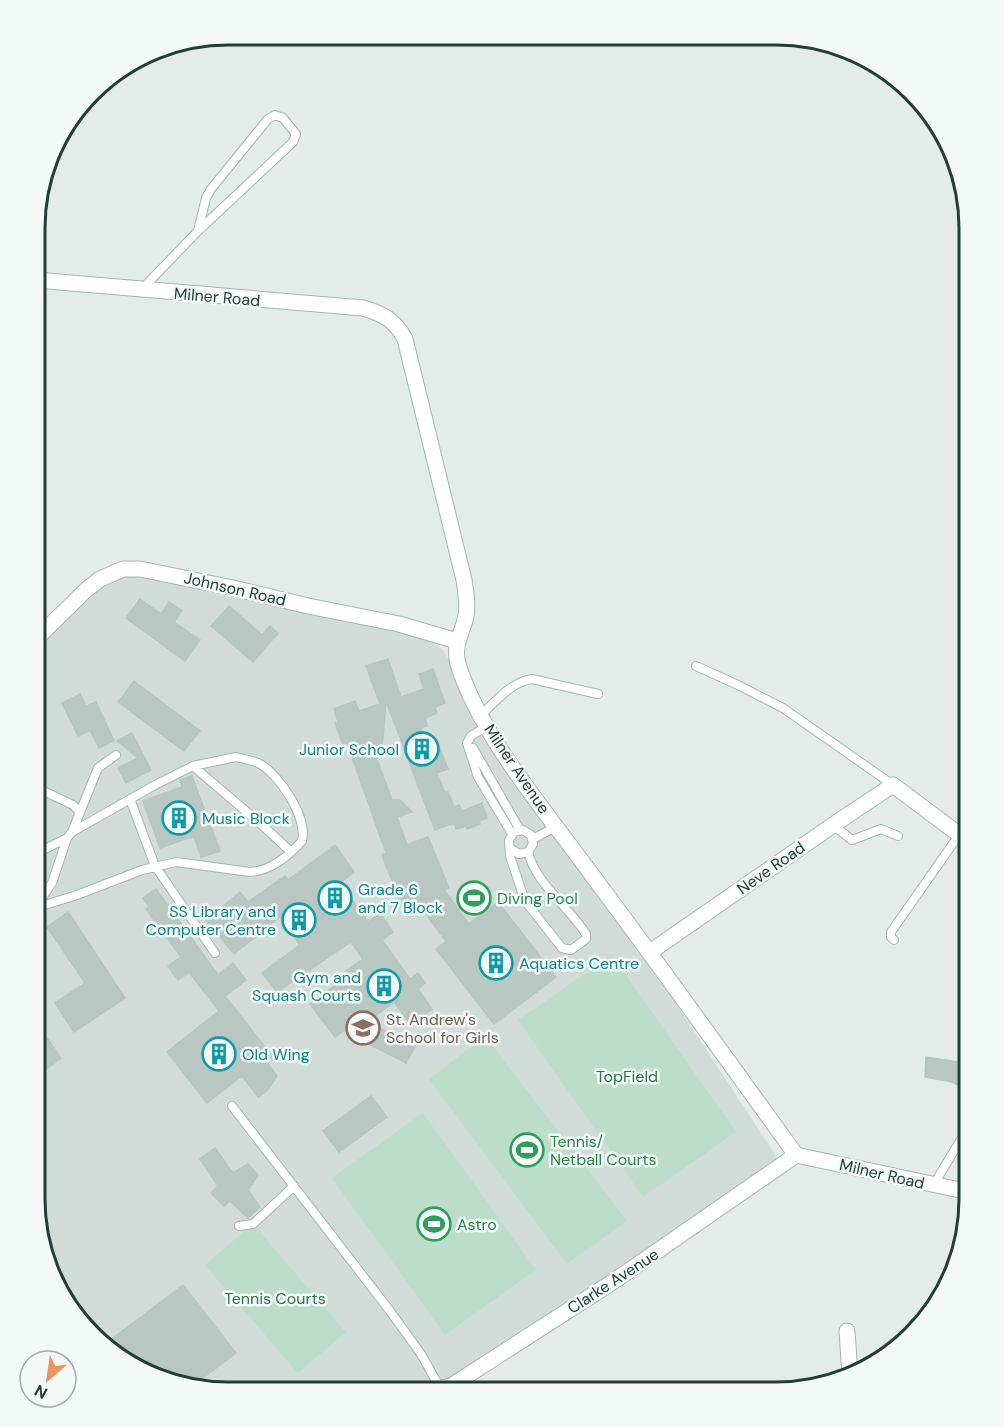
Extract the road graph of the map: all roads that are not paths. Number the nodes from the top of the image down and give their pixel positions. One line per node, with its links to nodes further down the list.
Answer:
1 (198, 231): 1 (lane); 3 (lane)
2 (45, 281): 3 (street, Milner Road)
3 (141, 290): 4 (street, Milner Road)
4 (394, 322): 6 (street, Milner Avenue)
5 (45, 630): 6 (street, Johnson Road)
6 (456, 641): 9 (street, Milner Avenue)
7 (696, 666): 13 (lane)
8 (598, 694): 9 (lane)
9 (484, 720): 10 (lane); 18 (street, Milner Avenue)
10 (469, 738): 19 (lane); 20 (lane)
11 (117, 755): 16 (lane)
12 (194, 766): 15 (lane); 28 (lane); 28 (lane)
13 (893, 785): 17 (street, Neve Road); 21 (street)
14 (45, 792): 16 (lane)
15 (130, 799): 22 (lane); 30 (lane)
16 (80, 812): 22 (lane)
17 (833, 825): 23 (lane); 34 (street, Neve Road)
18 (557, 826): 24 (lane); 34 (street, Milner Avenue)
19 (520, 830): 20 (lane); 24 (lane)
20 (512, 834): 27 (lane)
21 (959, 834)
22 (70, 835): 26 (lane); 31 (lane)
23 (898, 836)
24 (533, 839): 29 (lane)
25 (959, 844): 33 (lane)
26 (45, 849)
27 (511, 849): 29 (lane); 29 (lane)
28 (290, 851): 30 (lane)
29 (528, 852)
30 (155, 866): 32 (lane); 35 (lane)
31 (45, 893)
32 (45, 905)
33 (894, 940)
34 (650, 952): 38 (street, Milner Avenue)
35 (216, 953)
36 (232, 1106): 39 (lane)
37 (959, 1143): 40 (lane)
38 (796, 1155): 40 (street, Milner Road); 46 (street, Clarke Avenue)
39 (294, 1186): 42 (lane); 45 (lane)
40 (934, 1186): 41 (street, Milner Road)
41 (959, 1190)
42 (239, 1226)
43 (847, 1331): 44 (street)
44 (849, 1366)
45 (443, 1382)
46 (460, 1382)

